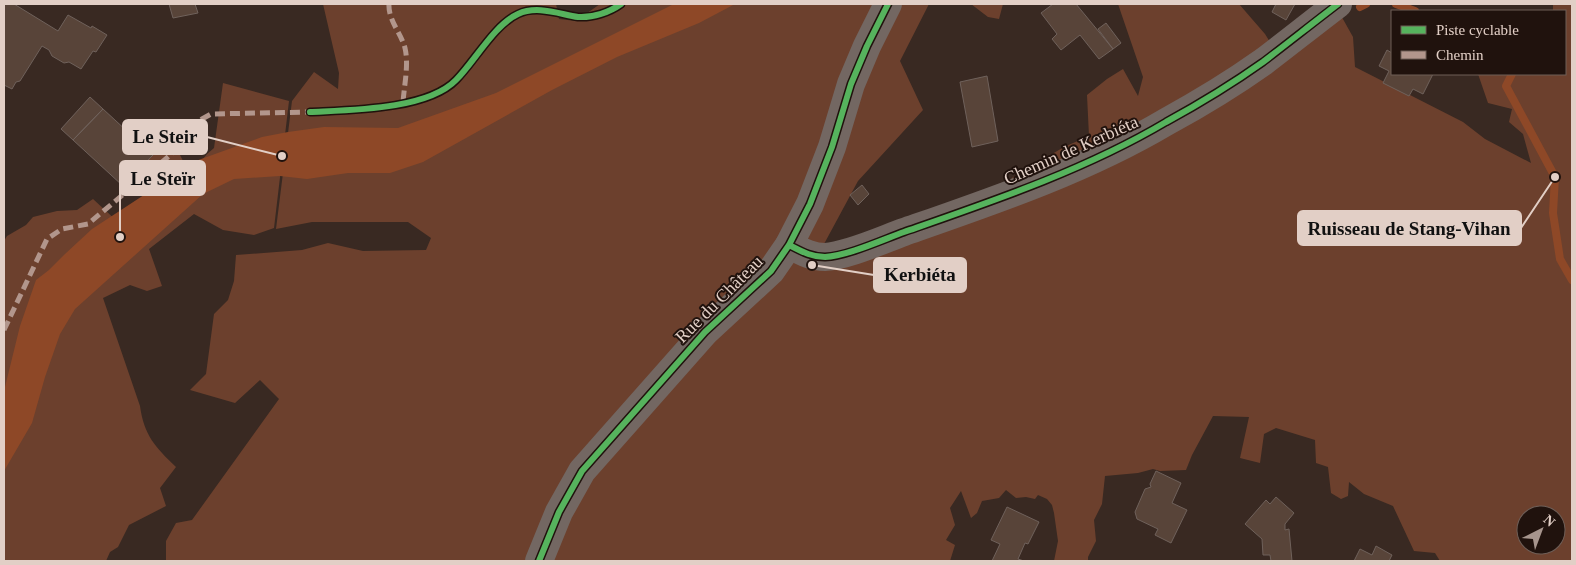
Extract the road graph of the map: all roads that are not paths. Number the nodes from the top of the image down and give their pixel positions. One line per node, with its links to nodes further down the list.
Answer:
1 (888, 4): 3 (street, Rue du Château)
2 (1338, 4): 3 (street, Chemin de Kerbiéta)
3 (789, 245): 4 (street, Rue du Château)
4 (539, 561)

